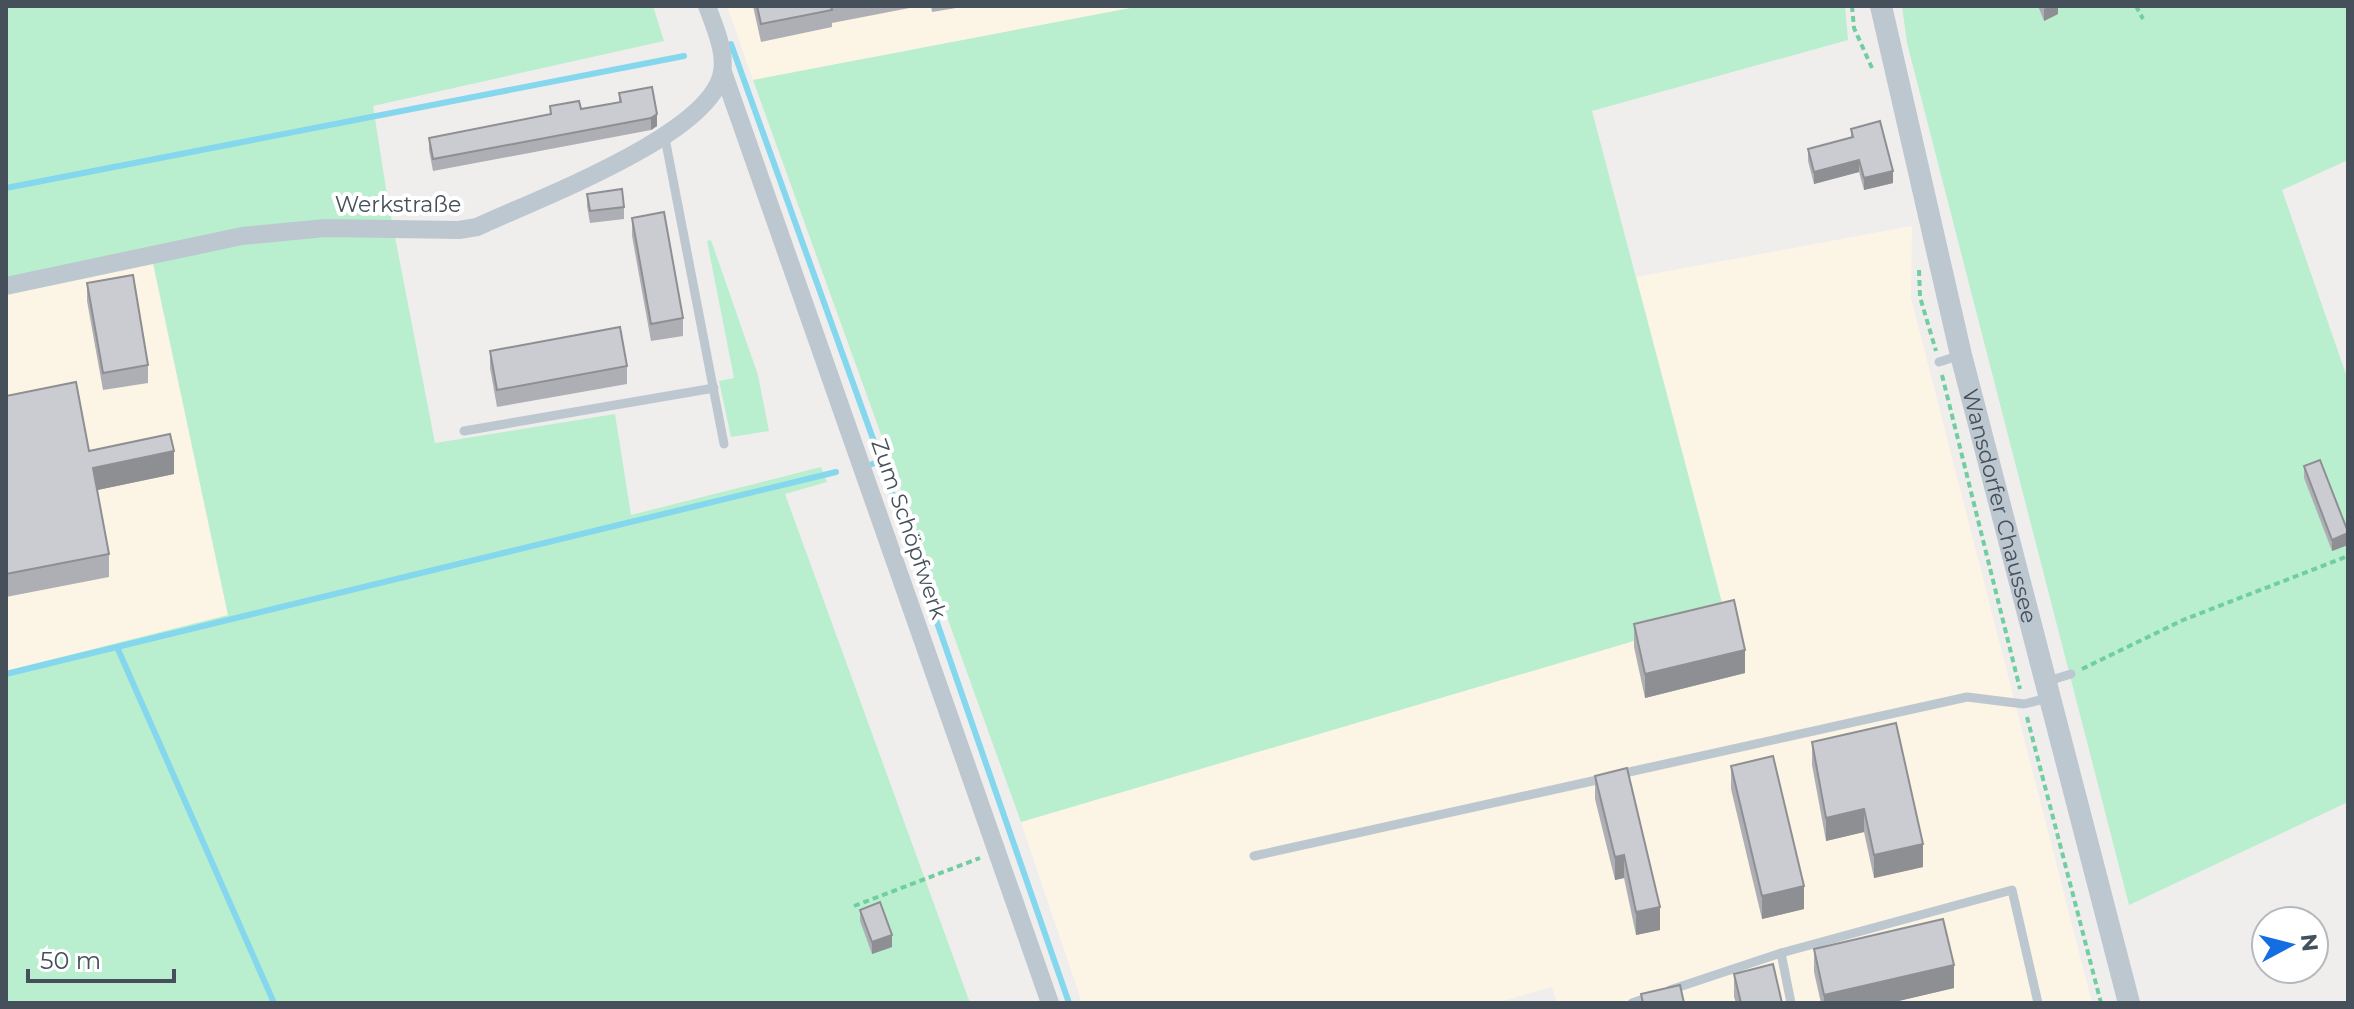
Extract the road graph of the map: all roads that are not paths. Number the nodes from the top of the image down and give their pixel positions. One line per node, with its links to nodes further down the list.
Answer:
1 (707, 6): 3 (street)
2 (1881, 6): 6 (street, Wansdorfer Chaussee)
3 (723, 72): 4 (street, Werkstraße); 16 (street, Zum Schöpfwerk)
4 (665, 138): 5 (street, Werkstraße); 8 (lane)
5 (6, 286)
6 (1961, 355): 7 (lane); 12 (street, Wansdorfer Chaussee)
7 (1939, 362)
8 (714, 388): 9 (lane); 10 (lane)
9 (464, 431)
10 (724, 444)
11 (2071, 674): 12 (lane)
12 (2048, 690): 13 (lane); 15 (street, Wansdorfer Chaussee)
13 (1254, 856)
14 (1781, 953): 17 (lane); 18 (lane); 19 (lane)
15 (2126, 1002)
16 (1050, 1003)
17 (1632, 1003)
18 (1791, 1003)
19 (2038, 1003)

